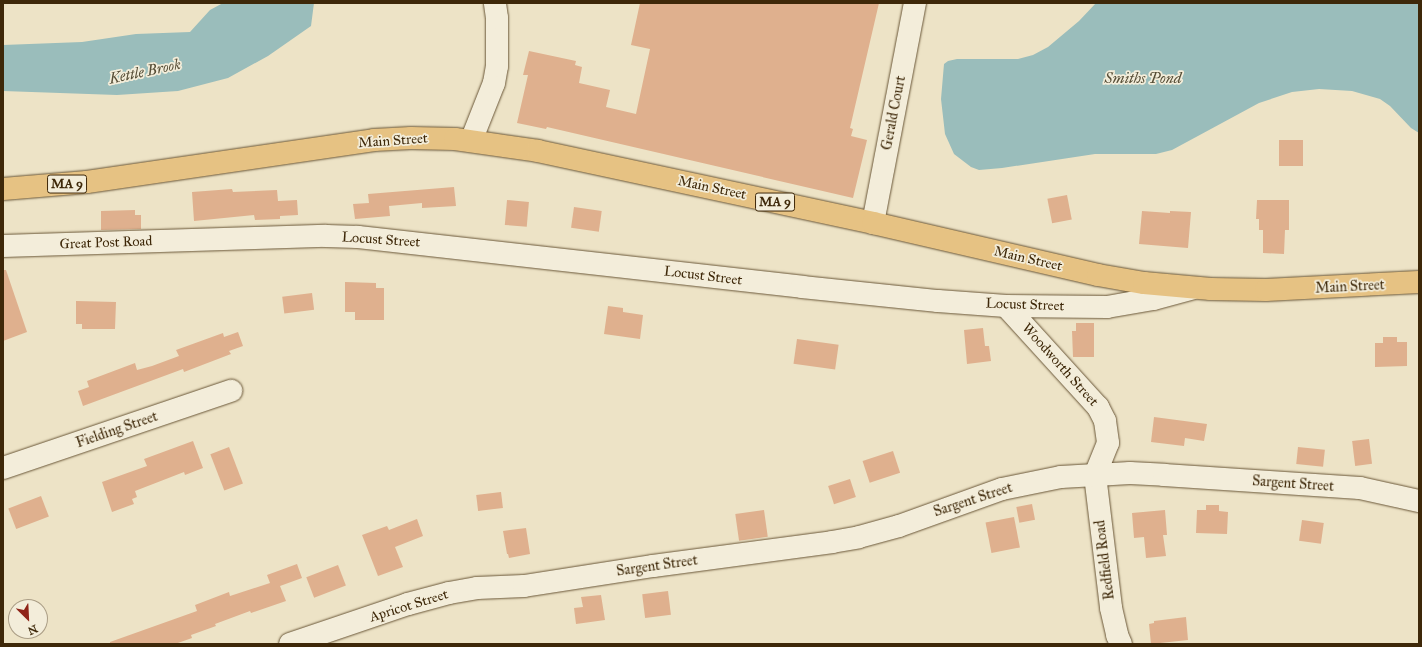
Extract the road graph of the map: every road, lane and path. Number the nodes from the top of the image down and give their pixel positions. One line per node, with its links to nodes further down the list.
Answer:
1 (495, 3): 3 (street)
2 (915, 3): 5 (street, Gerald Court)
3 (471, 141): 4 (highway, Main Street / MA 9); 5 (highway, Main Street / MA 9)
4 (3, 189)
5 (873, 223): 9 (highway, Main Street / MA 9)
6 (208, 240): 7 (street, Great Post Road); 10 (street, Locust Street)
7 (3, 246)
8 (1419, 282): 9 (highway, Main Street / MA 9)
9 (1196, 288): 10 (street, Locust Street)
10 (1006, 306): 13 (street, Woodworth Street)
11 (231, 392): 12 (street, Fielding Street)
12 (3, 468)
13 (1095, 475): 14 (street, Sargent Street); 15 (street, Sargent Street); 17 (street, Redfield Road)
14 (1419, 500)
15 (531, 584): 16 (street, Apricot Street)
16 (290, 644)
17 (1122, 644)

